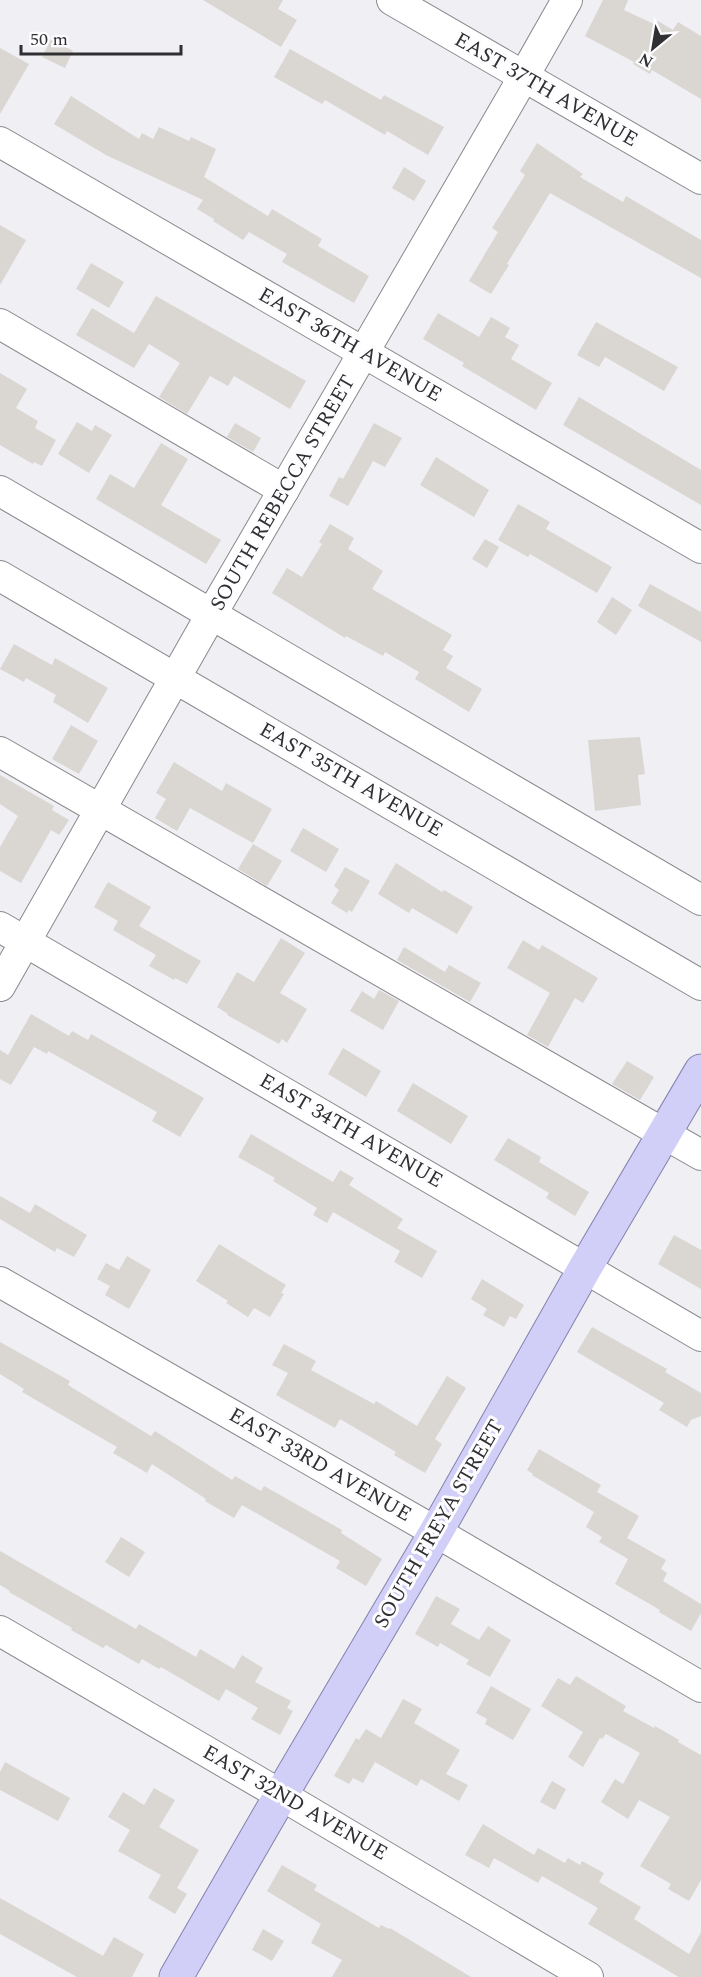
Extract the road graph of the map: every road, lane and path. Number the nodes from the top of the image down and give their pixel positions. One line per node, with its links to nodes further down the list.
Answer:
1 (392, 0): 3 (street, EAST 37TH AVENUE)
2 (567, 0): 3 (street, SOUTH REBECCA STREET)
3 (524, 77): 5 (street, EAST 37TH AVENUE); 7 (street, SOUTH REBECCA STREET)
4 (0, 142): 7 (street, EAST 36TH AVENUE)
5 (701, 180)
6 (0, 324): 8 (street)
7 (364, 354): 8 (street, SOUTH REBECCA STREET); 10 (street, EAST 36TH AVENUE)
8 (284, 490): 12 (street, SOUTH REBECCA STREET)
9 (0, 492): 12 (street)
10 (701, 548)
11 (0, 576): 13 (street, EAST 35TH AVENUE)
12 (211, 615): 13 (street, SOUTH REBECCA STREET); 16 (street)
13 (176, 678): 15 (street, SOUTH REBECCA STREET); 18 (street, EAST 35TH AVENUE)
14 (0, 752): 15 (street)
15 (100, 810): 17 (street, SOUTH REBECCA STREET); 21 (street)
16 (701, 900)
17 (13, 934): 19 (street, SOUTH REBECCA STREET); 23 (street, EAST 34TH AVENUE)
18 (701, 985)
19 (0, 986)
20 (701, 1071): 21 (main road, SOUTH FREYA STREET)
21 (664, 1134): 22 (street); 23 (main road, SOUTH FREYA STREET)
22 (701, 1155)
23 (585, 1268): 25 (street, EAST 34TH AVENUE); 26 (main road, SOUTH FREYA STREET)
24 (0, 1282): 26 (street, EAST 33RD AVENUE)
25 (701, 1336)
26 (436, 1532): 28 (street, EAST 33RD AVENUE); 29 (main road, SOUTH FREYA STREET)
27 (0, 1631): 29 (street, EAST 32ND AVENUE)
28 (701, 1687)
29 (281, 1794): 30 (main road, SOUTH FREYA STREET); 31 (street, EAST 32ND AVENUE)
30 (177, 1977)
31 (588, 1977)

